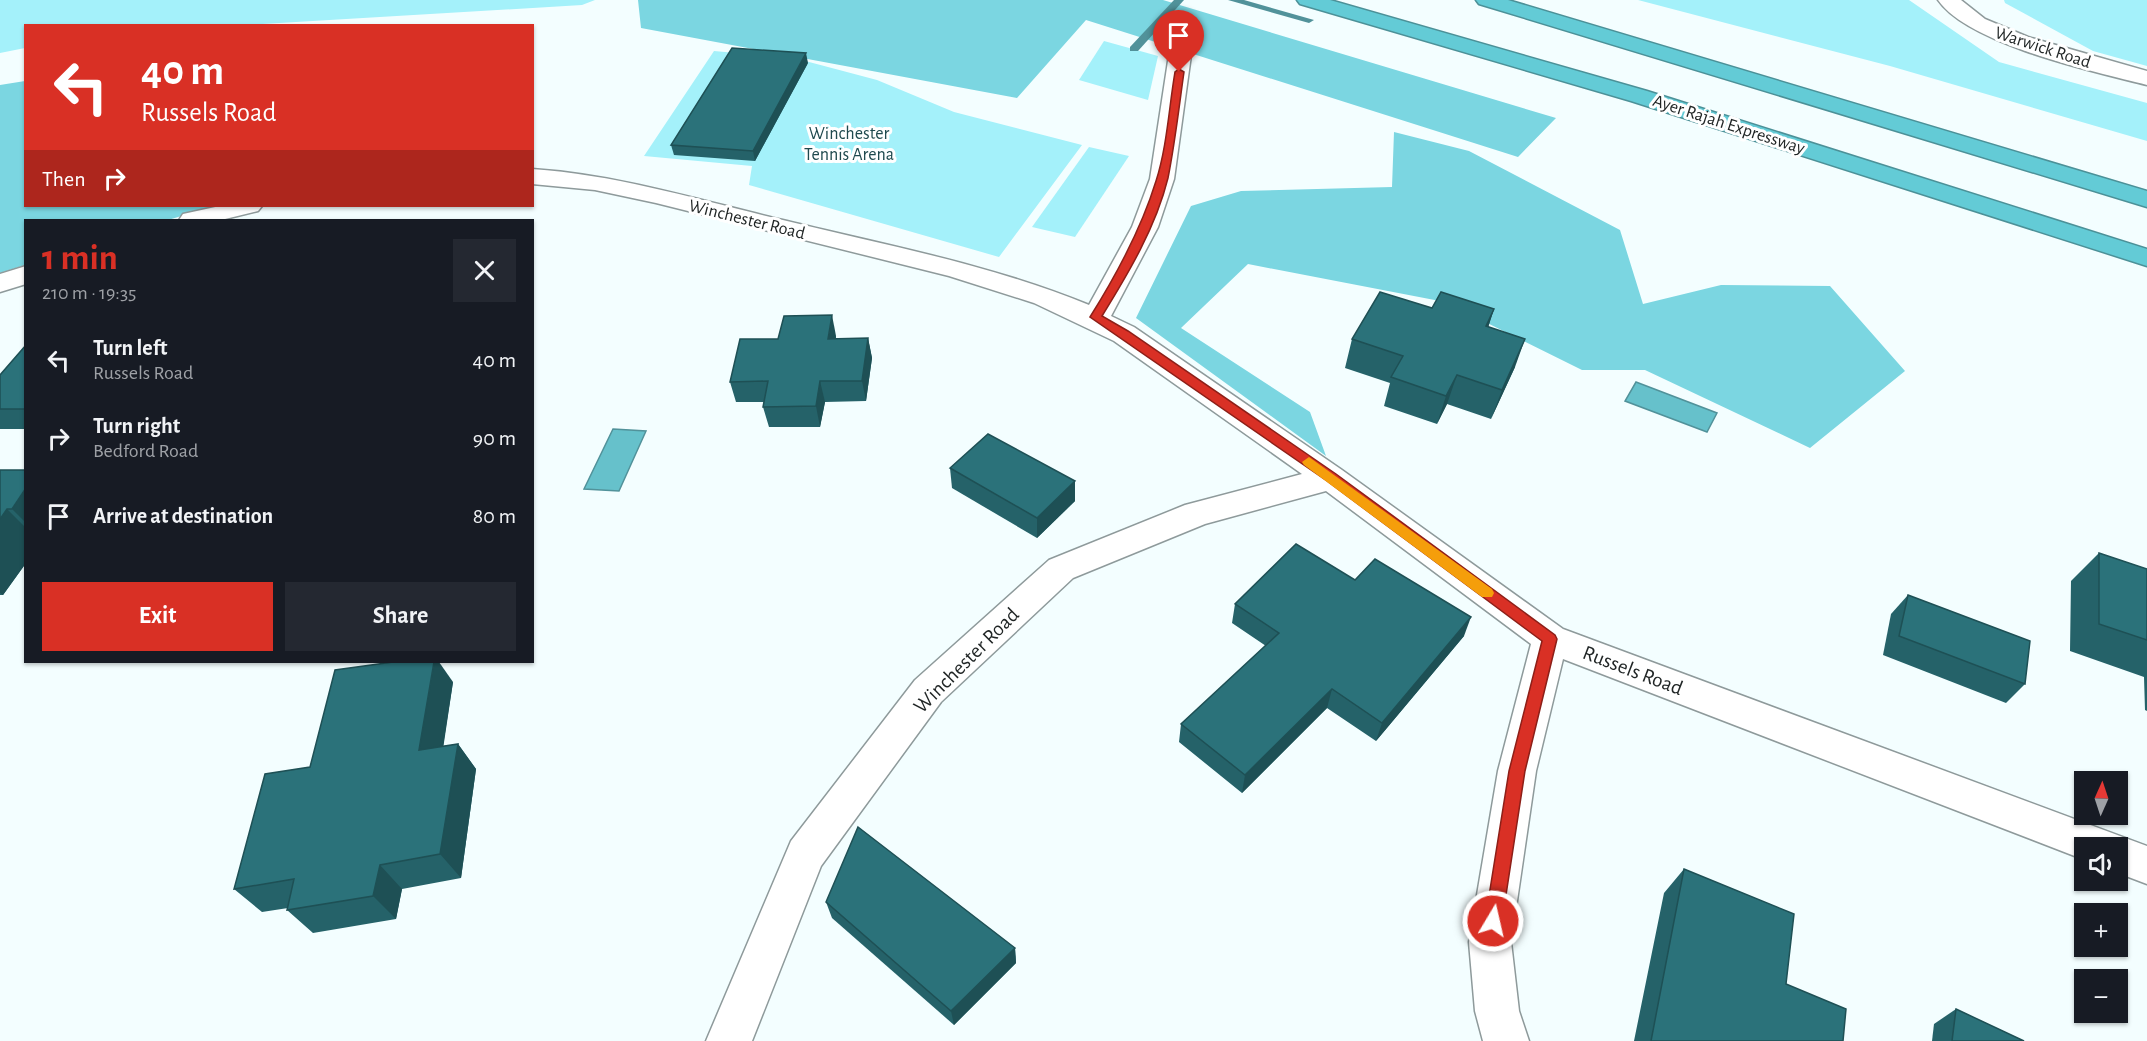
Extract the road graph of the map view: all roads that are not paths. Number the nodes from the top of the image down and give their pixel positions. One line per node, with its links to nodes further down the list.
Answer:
1 (1307, 0): 10 (highway, Ayer Rajah Expressway)
2 (1486, 0): 7 (highway)
3 (1948, 0): 5 (street, Warwick Road)
4 (1181, 48): 13 (street)
5 (2147, 78)
6 (534, 176): 13 (street, Winchester Road)
7 (2147, 199)
8 (245, 207): 9 (street)
9 (196, 219)
10 (2147, 258)
11 (24, 275): 12 (street)
12 (0, 283)
13 (1096, 317): 14 (street, Russels Road)
14 (1331, 478): 15 (street, Russels Road); 19 (street, Winchester Road)
15 (1550, 639): 16 (street, Russels Road); 20 (street)
16 (2074, 837)
17 (2128, 858): 18 (street)
18 (2147, 865)
19 (729, 1041)
20 (1506, 1041)

